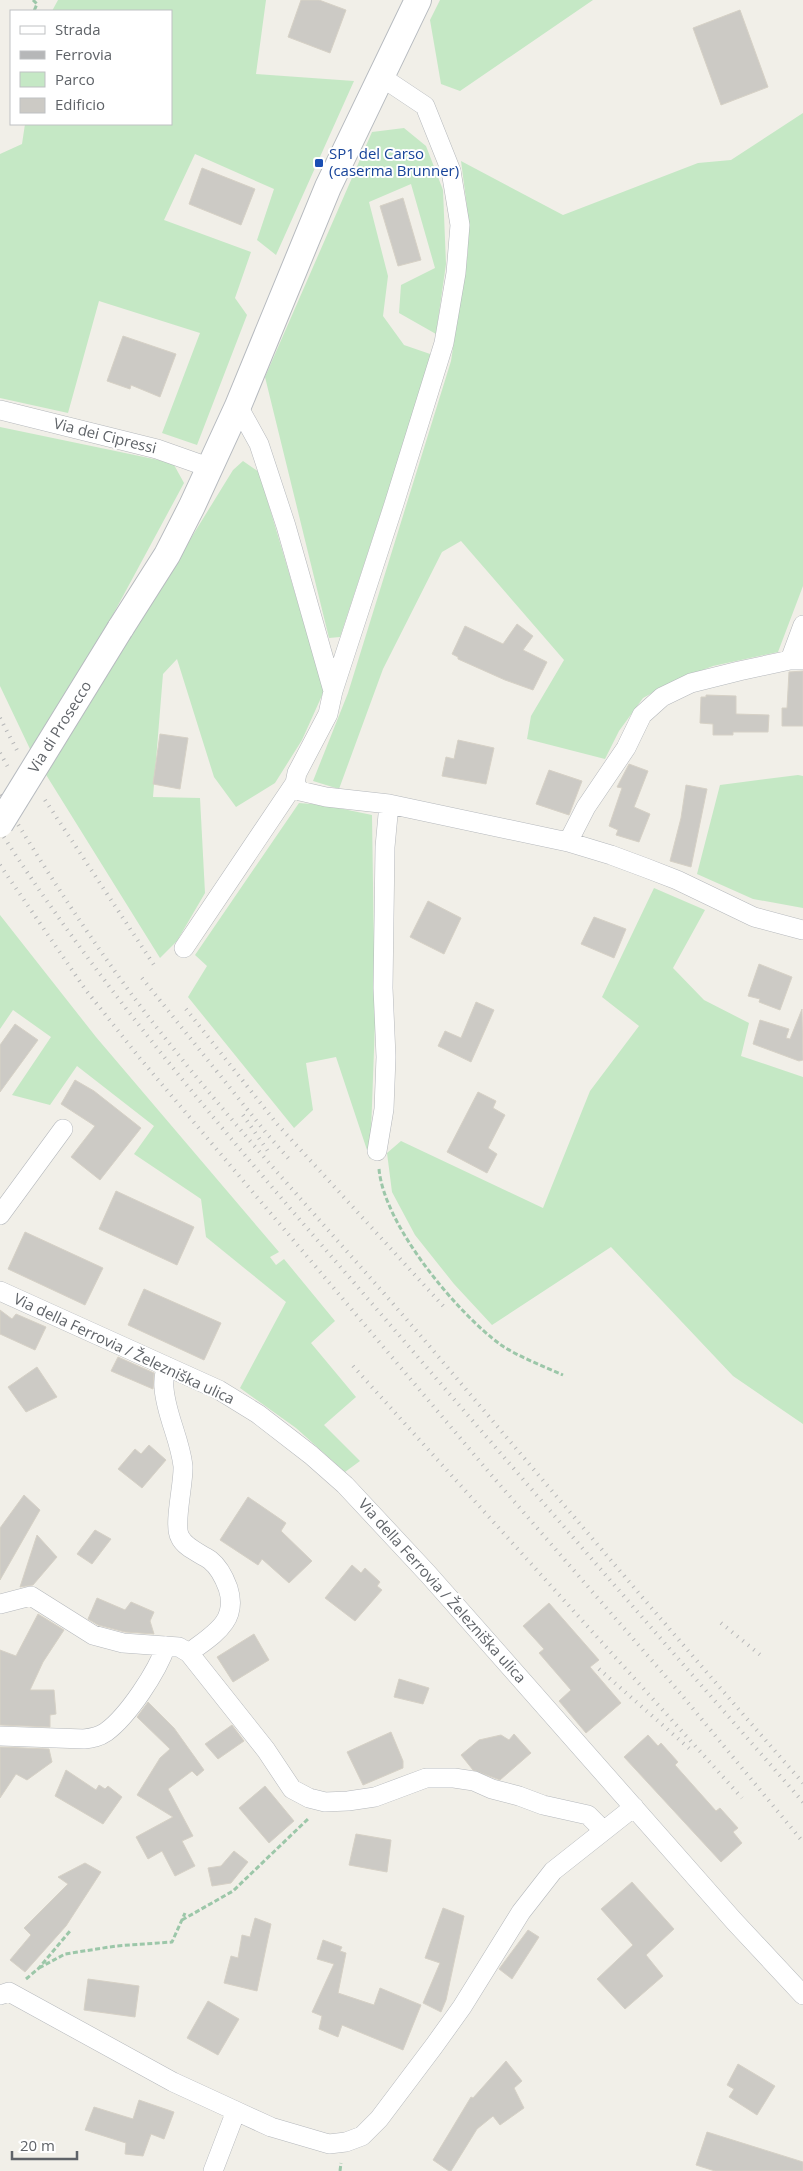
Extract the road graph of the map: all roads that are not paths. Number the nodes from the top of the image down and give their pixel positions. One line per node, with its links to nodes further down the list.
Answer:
1 (418, 0): 2 (main road, Via di Prosecco)
2 (382, 78): 3 (main road, Via di Prosecco); 8 (street)
3 (238, 406): 5 (main road, Via di Prosecco); 8 (street)
4 (0, 410): 5 (street, Via dei Cipressi)
5 (208, 468): 11 (main road, Via di Prosecco, bridge)
6 (803, 625): 7 (street)
7 (796, 660): 12 (street)
8 (333, 691): 9 (street)
9 (295, 783): 10 (street); 14 (street)
10 (389, 804): 12 (street); 16 (street)
11 (0, 824)
12 (568, 842): 13 (street)
13 (803, 930)
14 (184, 948)
15 (64, 1129): 17 (street)
16 (378, 1151)
17 (0, 1215)
18 (0, 1291): 19 (street, Via della Ferrovia / Železniška ulica)
19 (166, 1366): 22 (street); 24 (street, Via della Ferrovia / Železniška ulica)
20 (0, 1604): 21 (street)
21 (166, 1646): 22 (street); 23 (street)
22 (189, 1653): 25 (street)
23 (0, 1736)
24 (634, 1807): 25 (street); 27 (street, Via della Ferrovia / Železniška ulica)
25 (603, 1830): 28 (street)
26 (4, 1993): 28 (street)
27 (803, 1995)
28 (236, 2111): 29 (street)
29 (214, 2171)

